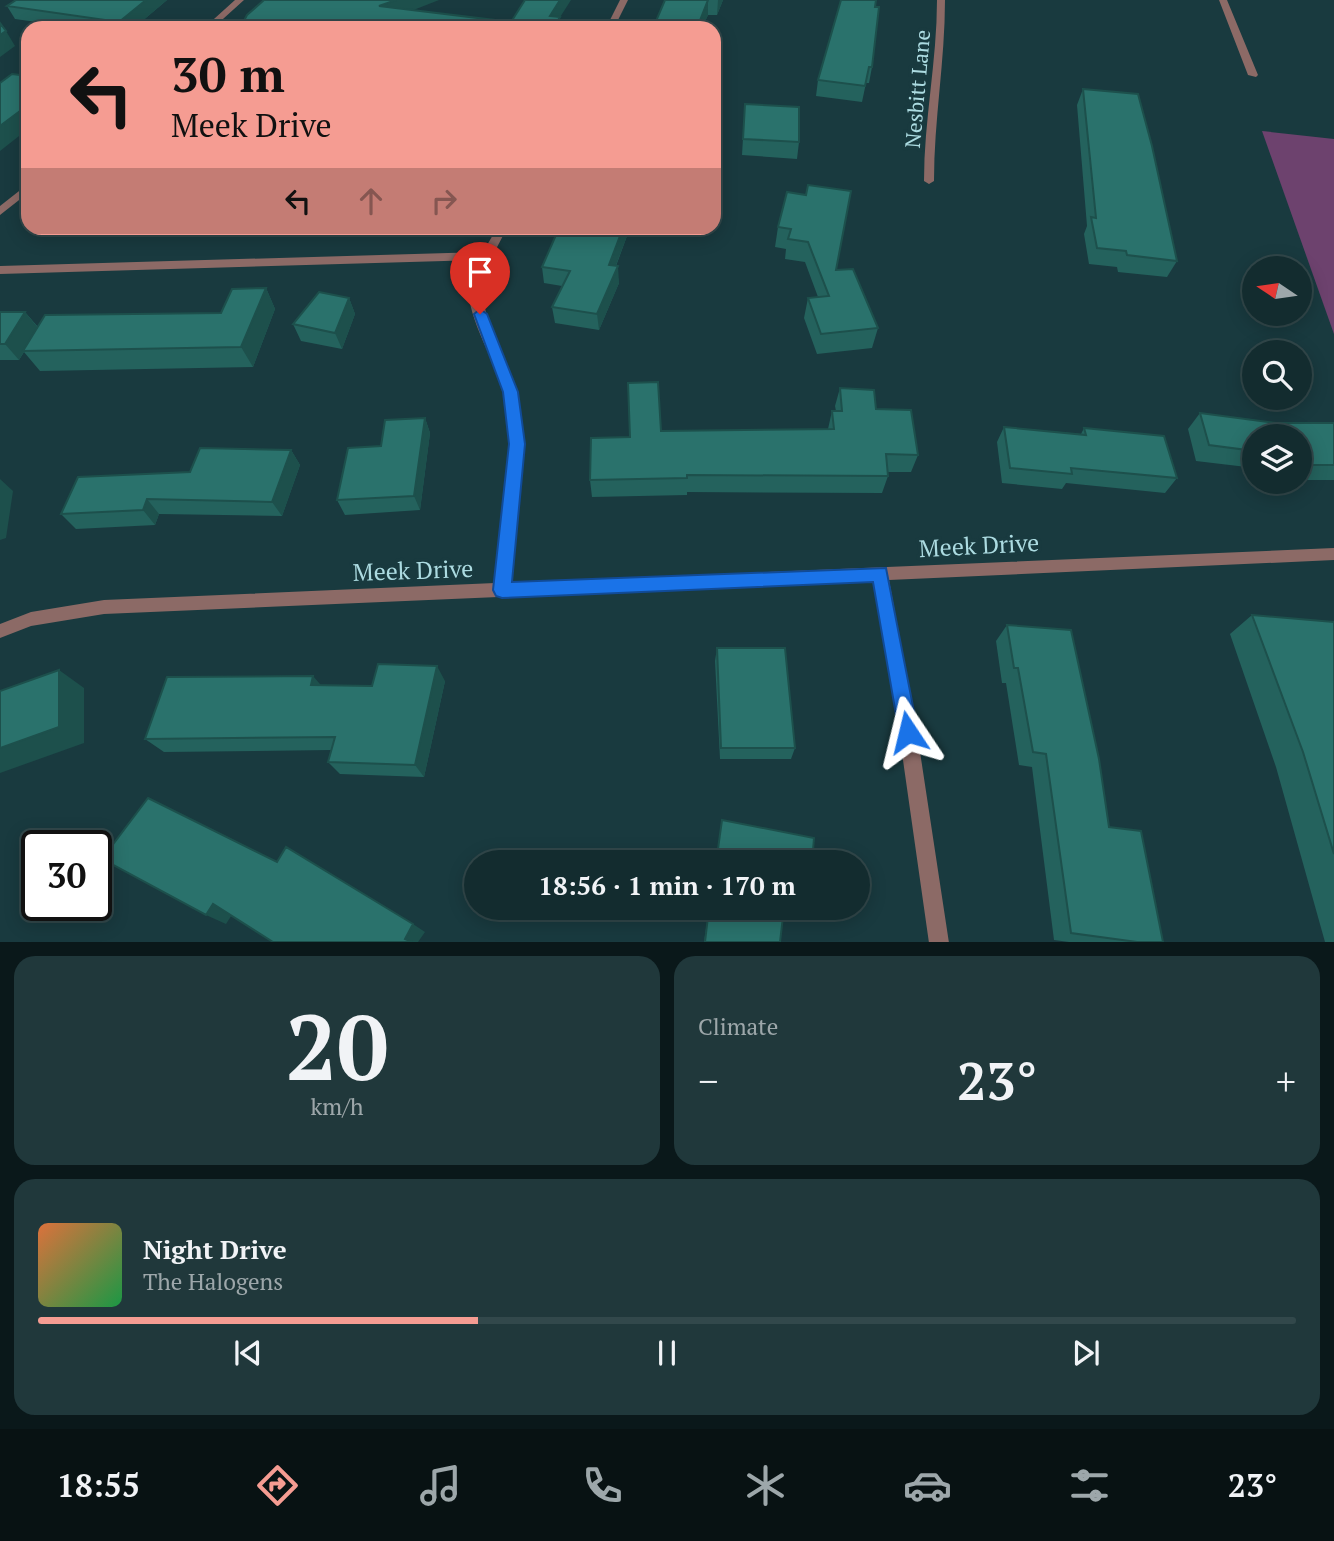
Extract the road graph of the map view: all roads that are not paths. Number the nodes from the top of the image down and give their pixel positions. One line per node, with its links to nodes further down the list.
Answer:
1 (240, 0): 5 (street)
2 (624, 0): 6 (street)
3 (941, 0): 8 (street, Nesbitt Lane)
4 (1223, 0): 7 (street)
5 (216, 21)
6 (614, 21)
7 (1253, 75)
8 (929, 181)
9 (21, 193): 10 (street)
10 (0, 212)
11 (498, 235): 12 (street)
12 (486, 256): 13 (street); 16 (street)
13 (0, 270)
14 (1334, 554): 15 (street, Meek Drive)
15 (880, 574): 16 (street, Meek Drive); 18 (street)
16 (502, 590): 17 (street, Meek Drive)
17 (0, 631)
18 (939, 942)

